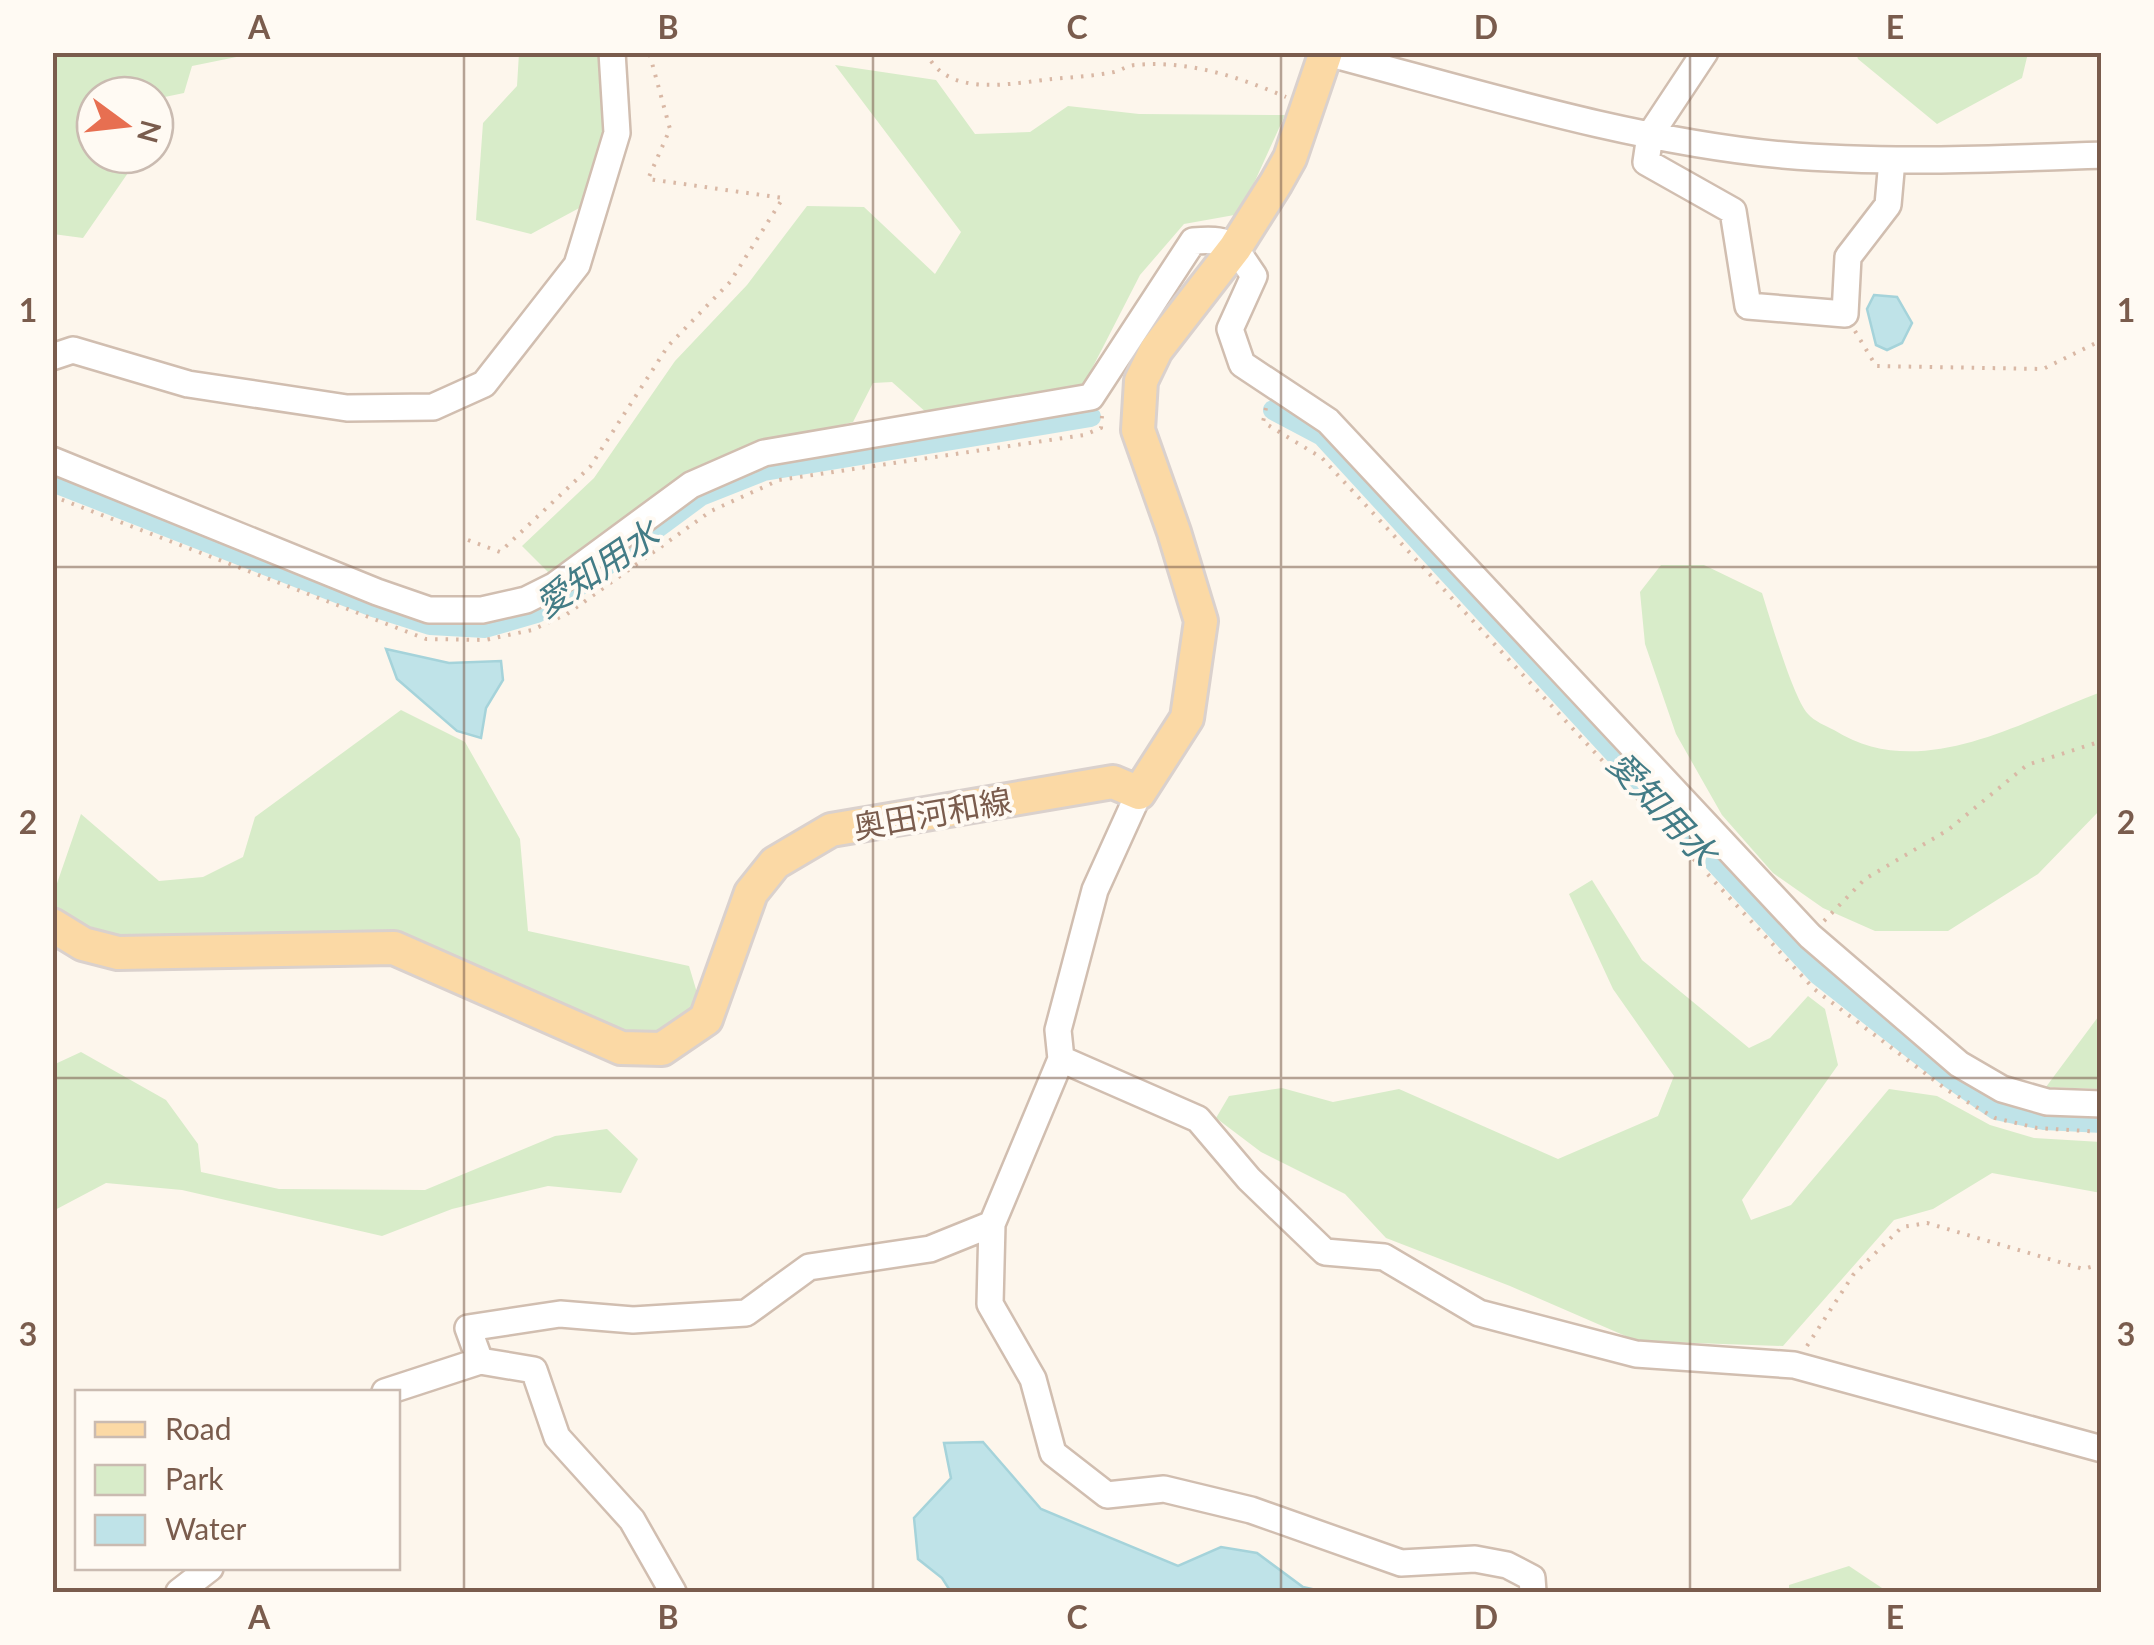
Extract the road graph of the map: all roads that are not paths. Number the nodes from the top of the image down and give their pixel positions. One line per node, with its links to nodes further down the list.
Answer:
1 (612, 52): 8 (street)
2 (1705, 52): 4 (street)
3 (1325, 53): 4 (street); 7 (main road)
4 (1650, 135): 6 (street); 6 (street)
5 (2102, 155): 6 (street)
6 (1892, 160)
7 (1235, 248): 9 (street); 10 (main road); 13 (street)
8 (52, 356)
9 (52, 460)
10 (1139, 793): 11 (main road, 奥田河和線); 12 (street)
11 (52, 925)
12 (1061, 1059): 14 (street); 17 (street)
13 (2102, 1104)
14 (992, 1224): 15 (street); 21 (street)
15 (480, 1361): 16 (street); 20 (street)
16 (391, 1390)
17 (2102, 1449)
18 (207, 1570): 19 (street)
19 (179, 1592)
20 (673, 1592)
21 (1534, 1592)

